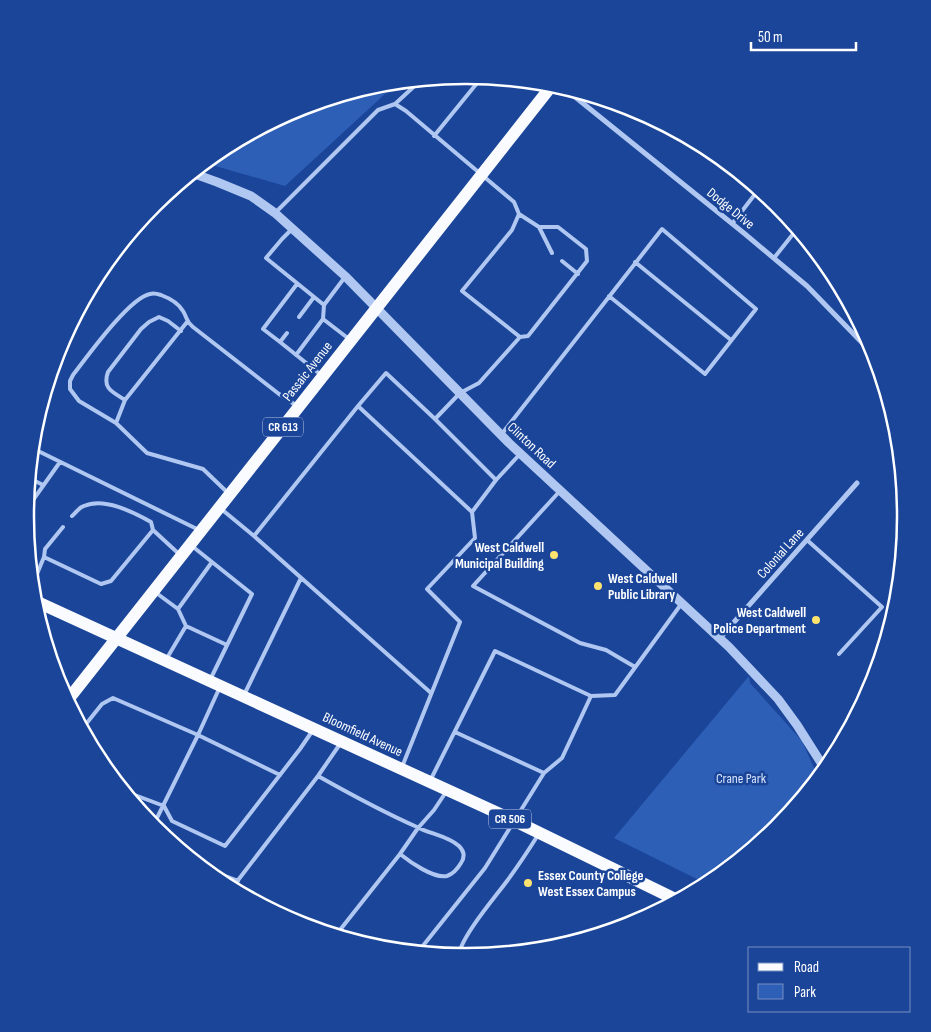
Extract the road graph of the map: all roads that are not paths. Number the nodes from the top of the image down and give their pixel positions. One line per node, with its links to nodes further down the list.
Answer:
1 (476, 84): 6 (lane)
2 (413, 88): 5 (lane)
3 (546, 92): 8 (main road, Passaic Avenue / CR 613)
4 (578, 99): 12 (street, Dodge Drive)
5 (395, 104): 6 (lane); 10 (lane)
6 (434, 136): 8 (lane)
7 (199, 176): 10 (street, Clinton Road)
8 (481, 176): 11 (lane); 26 (main road, Passaic Avenue / CR 613)
9 (755, 195): 12 (lane)
10 (275, 213): 14 (street, Clinton Road)
11 (519, 214): 13 (lane); 32 (lane)
12 (732, 224): 17 (street, Dodge Drive)
13 (539, 227): 16 (lane); 20 (lane)
14 (292, 228): 21 (street, Clinton Road); 22 (lane)
15 (793, 234): 17 (lane)
16 (552, 253)
17 (774, 258): 35 (street, Dodge Drive)
18 (562, 261): 20 (lane)
19 (635, 262): 23 (lane); 34 (lane); 34 (lane)
20 (578, 274): 32 (lane)
21 (345, 276): 25 (lane); 26 (street, Clinton Road)
22 (297, 284): 24 (lane); 36 (lane)
23 (609, 296): 34 (lane); 45 (lane)
24 (314, 297): 25 (lane); 27 (lane)
25 (324, 305): 28 (lane)
26 (376, 309): 33 (main road, Passaic Avenue / CR 613); 39 (street, Clinton Road)
27 (299, 318)
28 (323, 319): 33 (lane); 37 (lane)
29 (187, 322): 30 (lane); 42 (lane); 44 (lane)
30 (181, 331): 40 (lane); 40 (lane)
31 (287, 333): 36 (lane)
32 (520, 337): 39 (lane)
33 (350, 340): 38 (main road, Passaic Avenue / CR 613)
34 (731, 340)
35 (859, 340)
36 (280, 342): 37 (lane)
37 (296, 355): 38 (lane)
38 (323, 376): 42 (main road, Passaic Avenue / CR 613)
39 (460, 394): 43 (lane); 45 (street, Clinton Road)
40 (125, 400): 44 (lane)
41 (358, 406): 43 (lane); 57 (lane); 62 (lane)
42 (298, 407): 54 (main road, Passaic Avenue / CR 613)
43 (435, 419): 49 (lane)
44 (116, 423): 54 (lane)
45 (501, 435): 47 (street, Clinton Road)
46 (39, 451): 48 (lane)
47 (520, 454): 49 (lane); 53 (street, Clinton Road)
48 (60, 462): 52 (lane); 61 (lane)
49 (496, 480): 57 (lane)
50 (35, 481): 52 (lane)
51 (857, 483): 63 (street, Colonial Lane)
52 (43, 485): 55 (lane)
53 (560, 491): 71 (street, Clinton Road); 80 (lane)
54 (230, 494): 56 (main road, Passaic Avenue / CR 613)
55 (35, 497)
56 (219, 508): 61 (main road, Passaic Avenue / CR 613); 62 (lane)
57 (472, 512): 82 (lane)
58 (72, 516): 60 (lane)
59 (63, 527): 66 (lane)
60 (154, 530): 65 (lane); 66 (lane)
61 (201, 530): 64 (main road, Passaic Avenue / CR 613)
62 (254, 536): 69 (lane)
63 (807, 540): 76 (street, Colonial Lane); 78 (lane)
64 (190, 545): 65 (main road, Passaic Avenue / CR 613); 67 (lane)
65 (182, 556): 70 (main road, Passaic Avenue / CR 613)
66 (44, 557): 68 (lane)
67 (212, 562): 73 (lane); 77 (lane)
68 (37, 573)
69 (301, 578): 82 (lane); 84 (lane)
70 (154, 591): 73 (lane); 75 (main road, Passaic Avenue / CR 613)
71 (682, 603): 76 (street, Clinton Road); 80 (lane)
72 (43, 605): 75 (main road, Bloomfield Avenue / CR 506)
73 (178, 609): 74 (lane)
74 (186, 626): 77 (lane); 79 (lane)
75 (116, 638): 79 (main road, Bloomfield Avenue / CR 506); 83 (main road, Passaic Avenue / CR 613)
76 (720, 638): 91 (street, Clinton Road)
77 (227, 645): 81 (lane)
78 (839, 654)
79 (165, 660): 81 (main road, Bloomfield Avenue / CR 506)
80 (635, 667): 85 (lane)
81 (215, 683): 84 (main road, Bloomfield Avenue / CR 506); 89 (lane)
82 (431, 693): 92 (lane)
83 (72, 694)
84 (243, 696): 87 (main road, Bloomfield Avenue / CR 506)
85 (591, 696): 88 (lane); 93 (lane)
86 (87, 723): 89 (lane)
87 (314, 728): 90 (main road, Bloomfield Avenue / CR 506); 94 (lane)
88 (455, 732): 93 (lane); 96 (lane)
89 (198, 735): 94 (lane); 99 (lane)
90 (342, 741): 92 (main road, Bloomfield Avenue / CR 506); 95 (lane)
91 (820, 761)
92 (401, 769): 96 (main road, Bloomfield Avenue / CR 506)
93 (544, 773): 101 (lane)
94 (280, 776): 99 (lane)
95 (318, 776): 102 (lane); 106 (lane)
96 (430, 782): 97 (main road, Bloomfield Avenue / CR 506)
97 (447, 790): 101 (main road, Bloomfield Avenue / CR 506); 102 (lane)
98 (137, 796): 99 (lane)
99 (164, 806): 100 (lane)
100 (157, 818)
101 (515, 821): 103 (main road, Bloomfield Avenue / CR 506); 109 (lane)
102 (418, 828): 104 (lane); 104 (lane)
103 (540, 833): 107 (main road, Bloomfield Avenue / CR 506); 110 (lane)
104 (400, 854): 108 (lane)
105 (232, 879): 106 (lane)
106 (238, 881)
107 (669, 896)
108 (341, 929)
109 (423, 946)
110 (460, 948)

